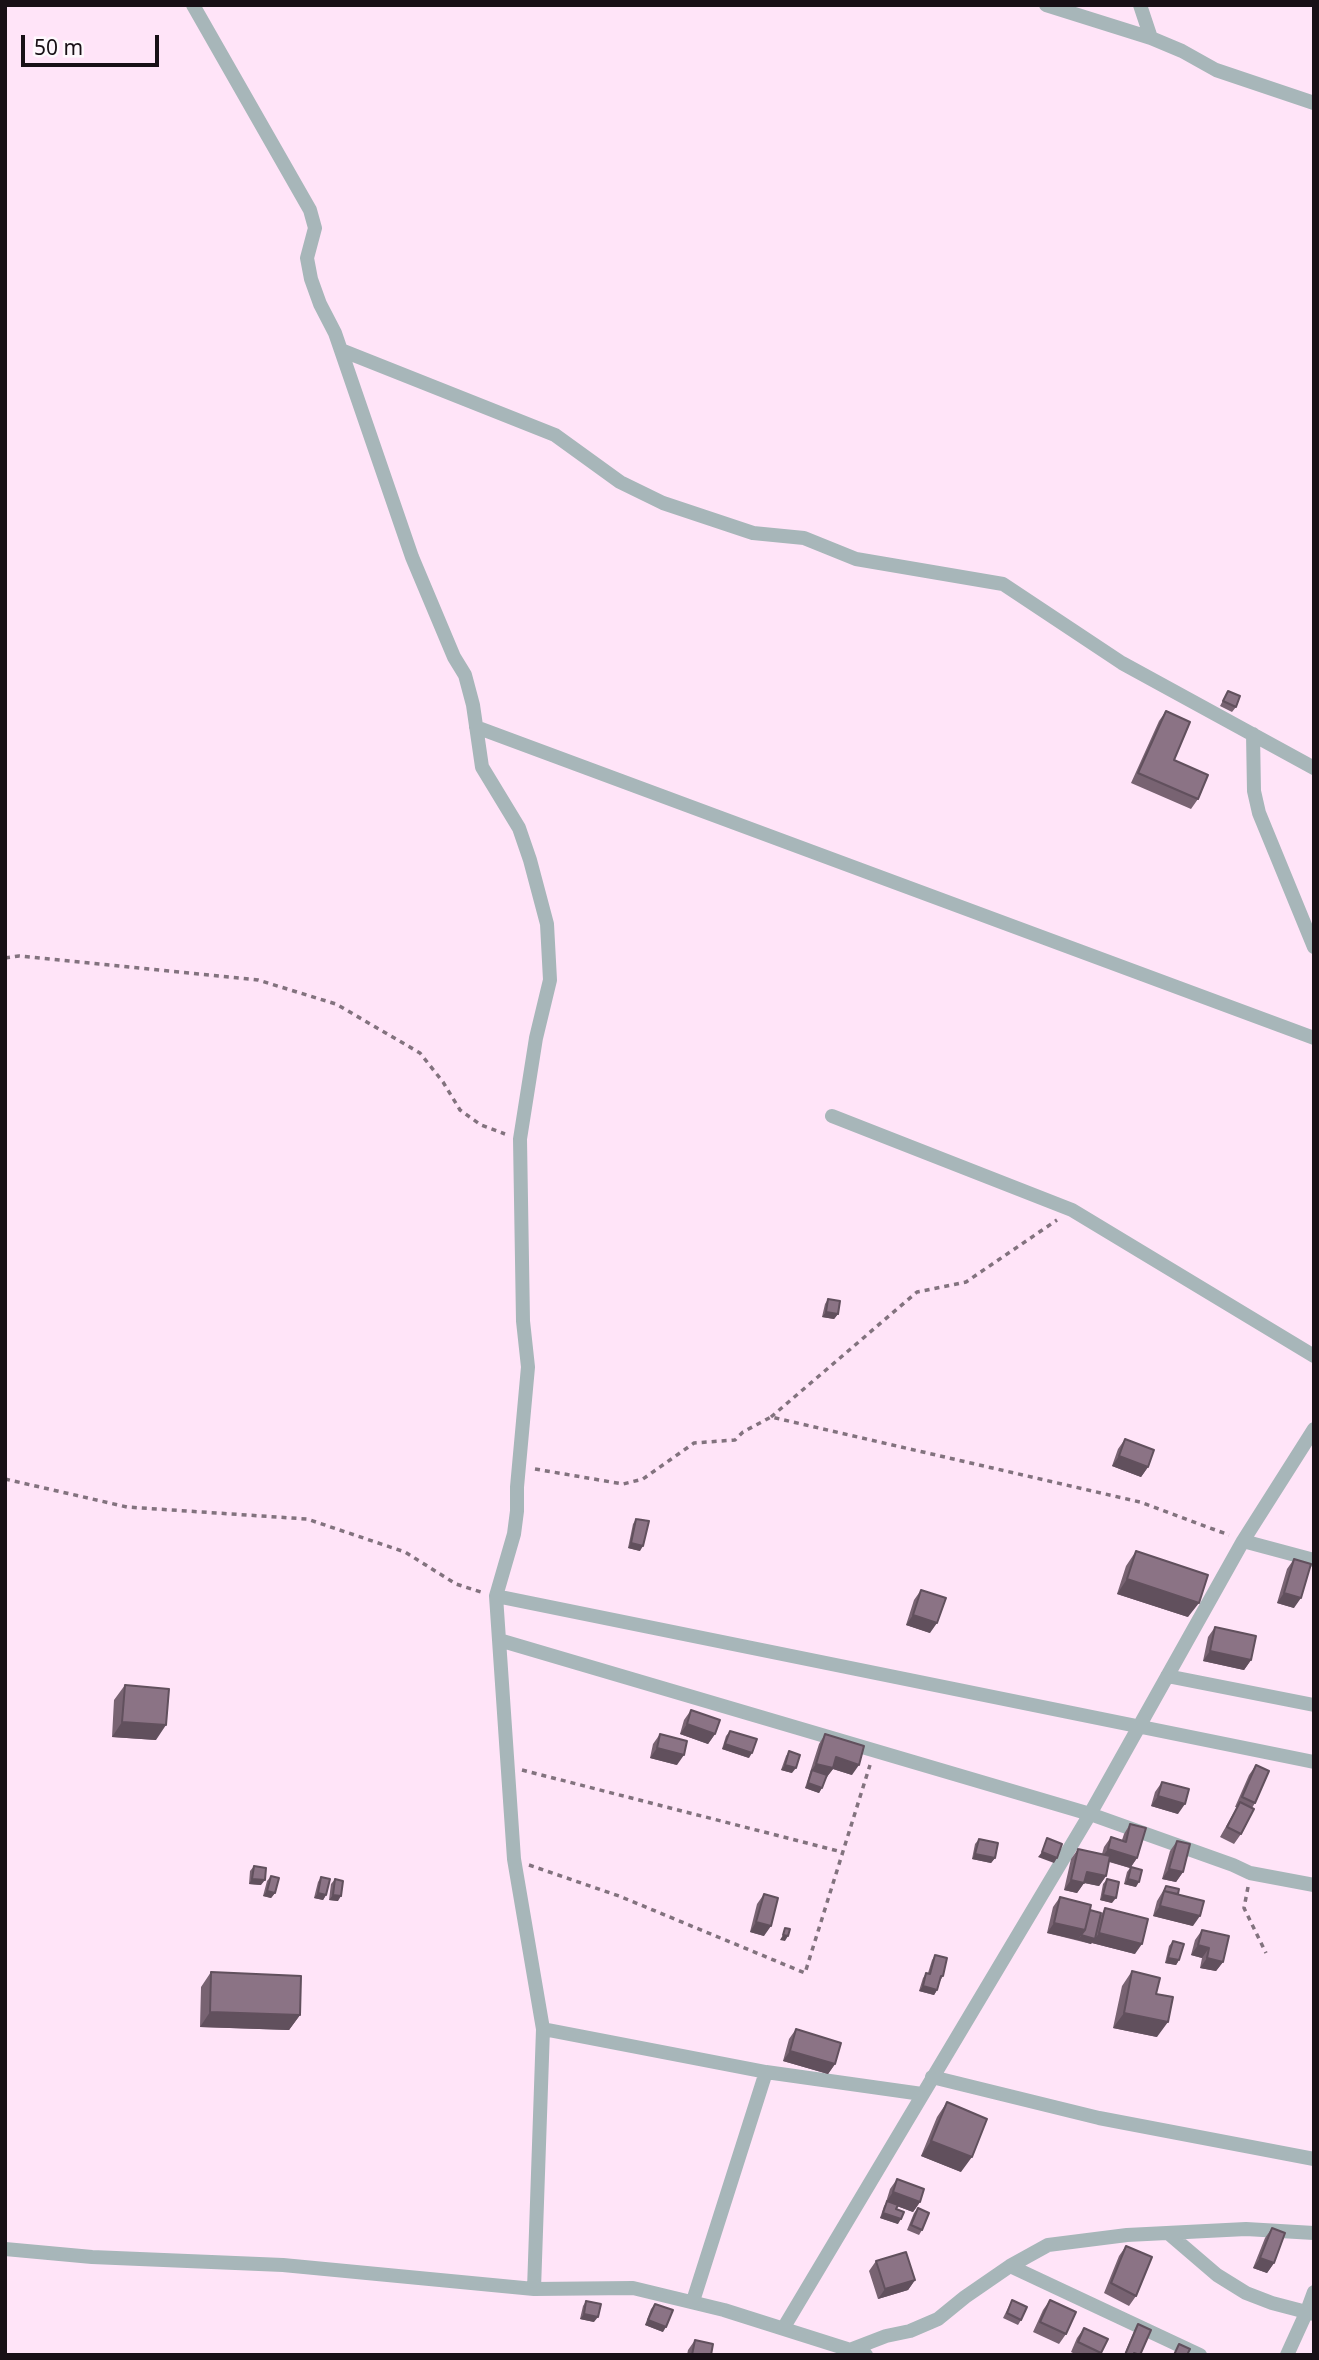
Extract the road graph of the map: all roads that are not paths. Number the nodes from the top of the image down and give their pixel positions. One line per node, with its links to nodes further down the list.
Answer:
1 (193, 5): 6 (street)
2 (1046, 5): 4 (street)
3 (1140, 5): 4 (street)
4 (1151, 38): 5 (street)
5 (1314, 103)
6 (341, 350): 7 (street); 8 (street)
7 (476, 727): 11 (street); 17 (street)
8 (1253, 734): 9 (street); 10 (street)
9 (1314, 768)
10 (1314, 947)
11 (1314, 1038)
12 (832, 1116): 13 (street)
13 (1314, 1356)
14 (1314, 1429): 15 (street)
15 (1244, 1541): 16 (street); 19 (street)
16 (1314, 1560)
17 (496, 1596): 18 (street); 21 (street)
18 (499, 1640): 23 (street); 25 (street)
19 (1167, 1676): 20 (street); 21 (street)
20 (1314, 1705)
21 (1139, 1726): 22 (street); 23 (street)
22 (1314, 1762)
23 (1090, 1814): 24 (street); 27 (street)
24 (1314, 1885)
25 (543, 2029): 26 (street); 34 (street)
26 (766, 2072): 28 (street); 36 (street)
27 (932, 2077): 28 (street); 29 (street)
28 (922, 2094): 38 (street)
29 (1314, 2159)
30 (1314, 2232): 31 (street)
31 (1168, 2233): 33 (street); 37 (street)
32 (5, 2249): 34 (street)
33 (1010, 2266): 39 (street); 41 (street)
34 (534, 2289): 36 (street)
35 (1314, 2292): 37 (street)
36 (693, 2301): 38 (street)
37 (1311, 2312): 42 (street)
38 (784, 2328): 39 (street)
39 (845, 2352): 40 (street)
40 (866, 2355)
41 (1200, 2355)
42 (1287, 2355)

